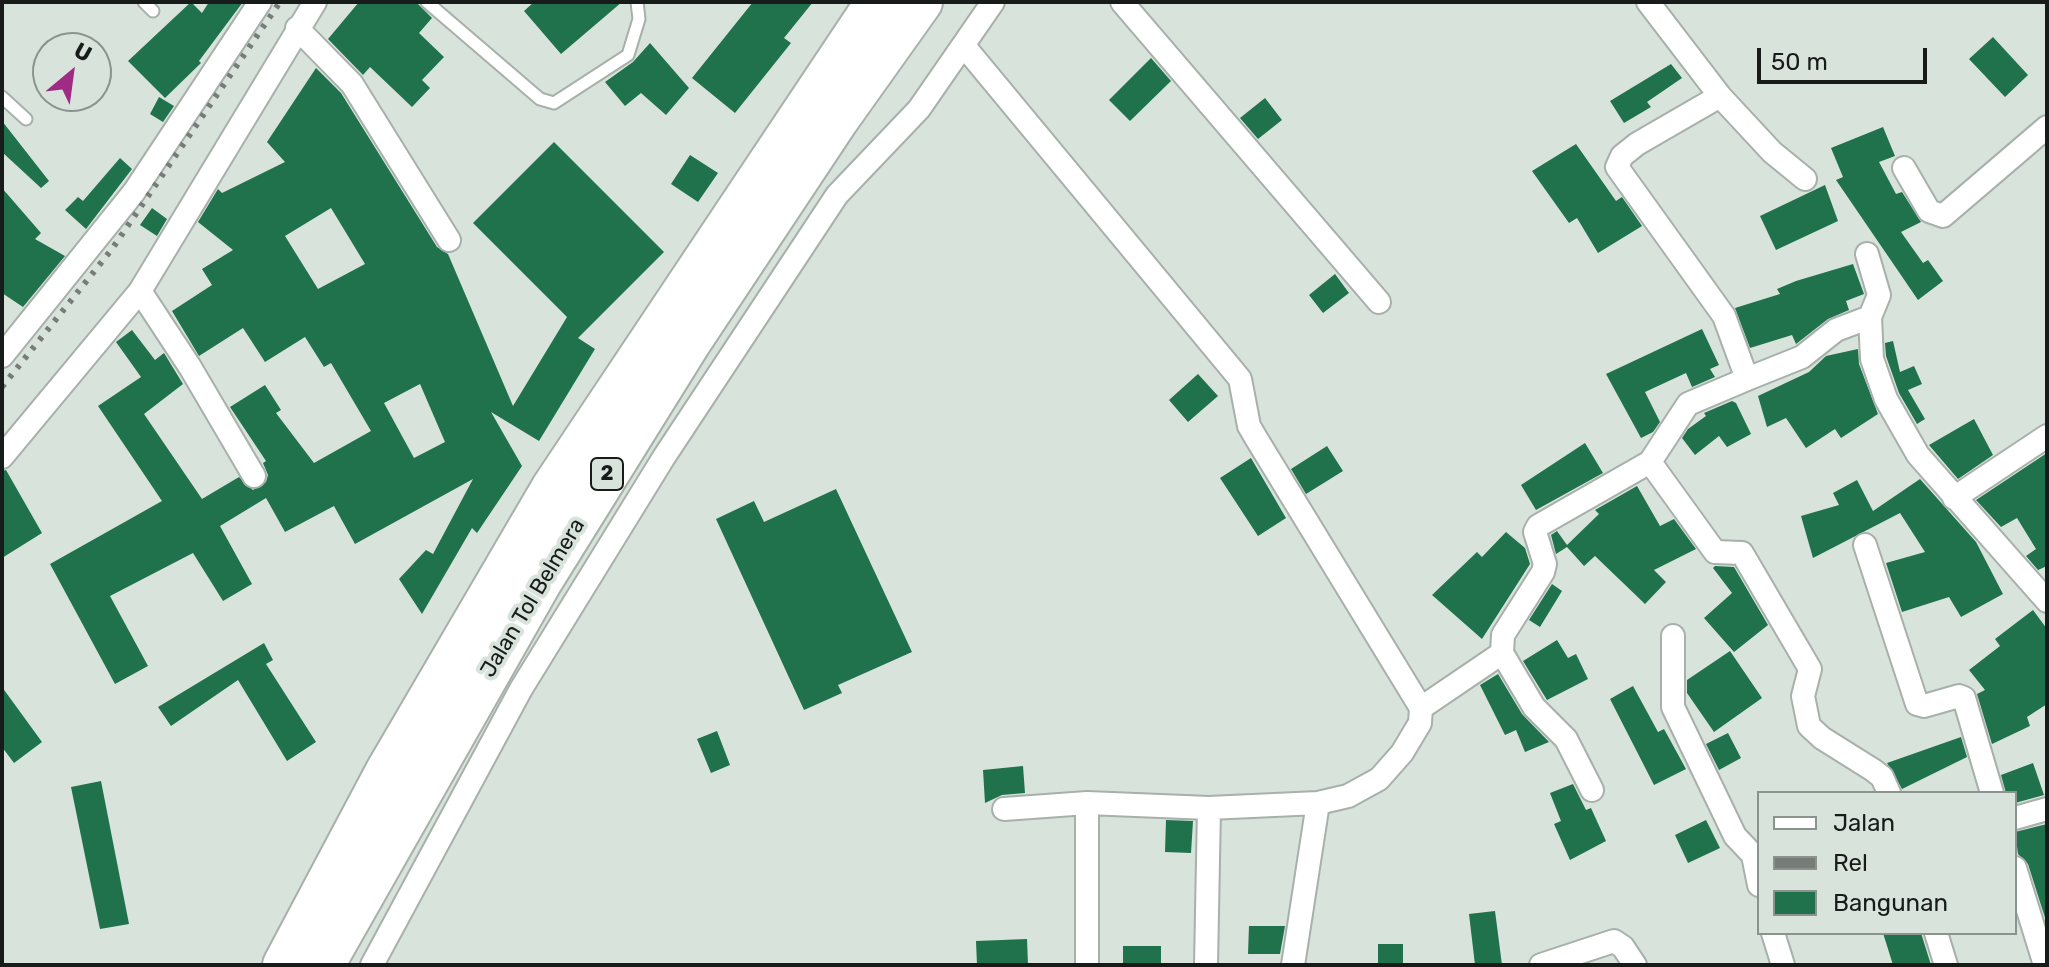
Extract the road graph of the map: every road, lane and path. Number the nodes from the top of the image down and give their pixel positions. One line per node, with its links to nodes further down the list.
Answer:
1 (144, 2): 11 (lane)
2 (260, 2): 25 (street)
3 (315, 2): 12 (street)
4 (427, 2): 5 (lane)
5 (637, 2)
6 (877, 2): 51 (highway, Jalan Tol Belmera / 2)
7 (921, 2): 52 (highway, Jalan Tol Belmera / 2)
8 (993, 2): 13 (street)
9 (1122, 2): 23 (street)
10 (1648, 2): 14 (street)
11 (153, 11)
12 (297, 28): 20 (street); 22 (street)
13 (964, 46): 37 (street); 53 (street)
14 (1720, 96): 19 (street); 26 (street)
15 (2, 97): 16 (lane)
16 (26, 119)
17 (2047, 127): 18 (street)
18 (1904, 168)
19 (1805, 179)
20 (449, 240)
21 (1867, 254): 24 (street)
22 (140, 291): 27 (street); 31 (street)
23 (1379, 302)
24 (1870, 317): 26 (street); 32 (street)
25 (2, 356)
26 (1747, 379): 30 (street)
27 (10, 434): 29 (street)
28 (2047, 436): 32 (street)
29 (2, 457)
30 (1650, 462): 36 (street); 39 (street)
31 (254, 476)
32 (1954, 498): 34 (street)
33 (1865, 545): 40 (street)
34 (2047, 601)
35 (1673, 636): 48 (street)
36 (1502, 653): 37 (street); 38 (street)
37 (1421, 708): 42 (street)
38 (1592, 790)
39 (1888, 791)
40 (1991, 791)
41 (1087, 803): 43 (street); 44 (street); 54 (street)
42 (1318, 803): 43 (street); 56 (street)
43 (1209, 808): 55 (street)
44 (1004, 809)
45 (2047, 809): 46 (street)
46 (2017, 817)
47 (2017, 874): 61 (street)
48 (1757, 875)
49 (1774, 935): 59 (street)
50 (1937, 935): 60 (street)
51 (284, 965)
52 (323, 965)
53 (372, 965)
54 (1087, 965)
55 (1206, 965)
56 (1293, 965)
57 (1541, 965): 58 (street)
58 (1635, 965)
59 (1783, 965)
60 (1946, 965)
61 (2045, 965)

